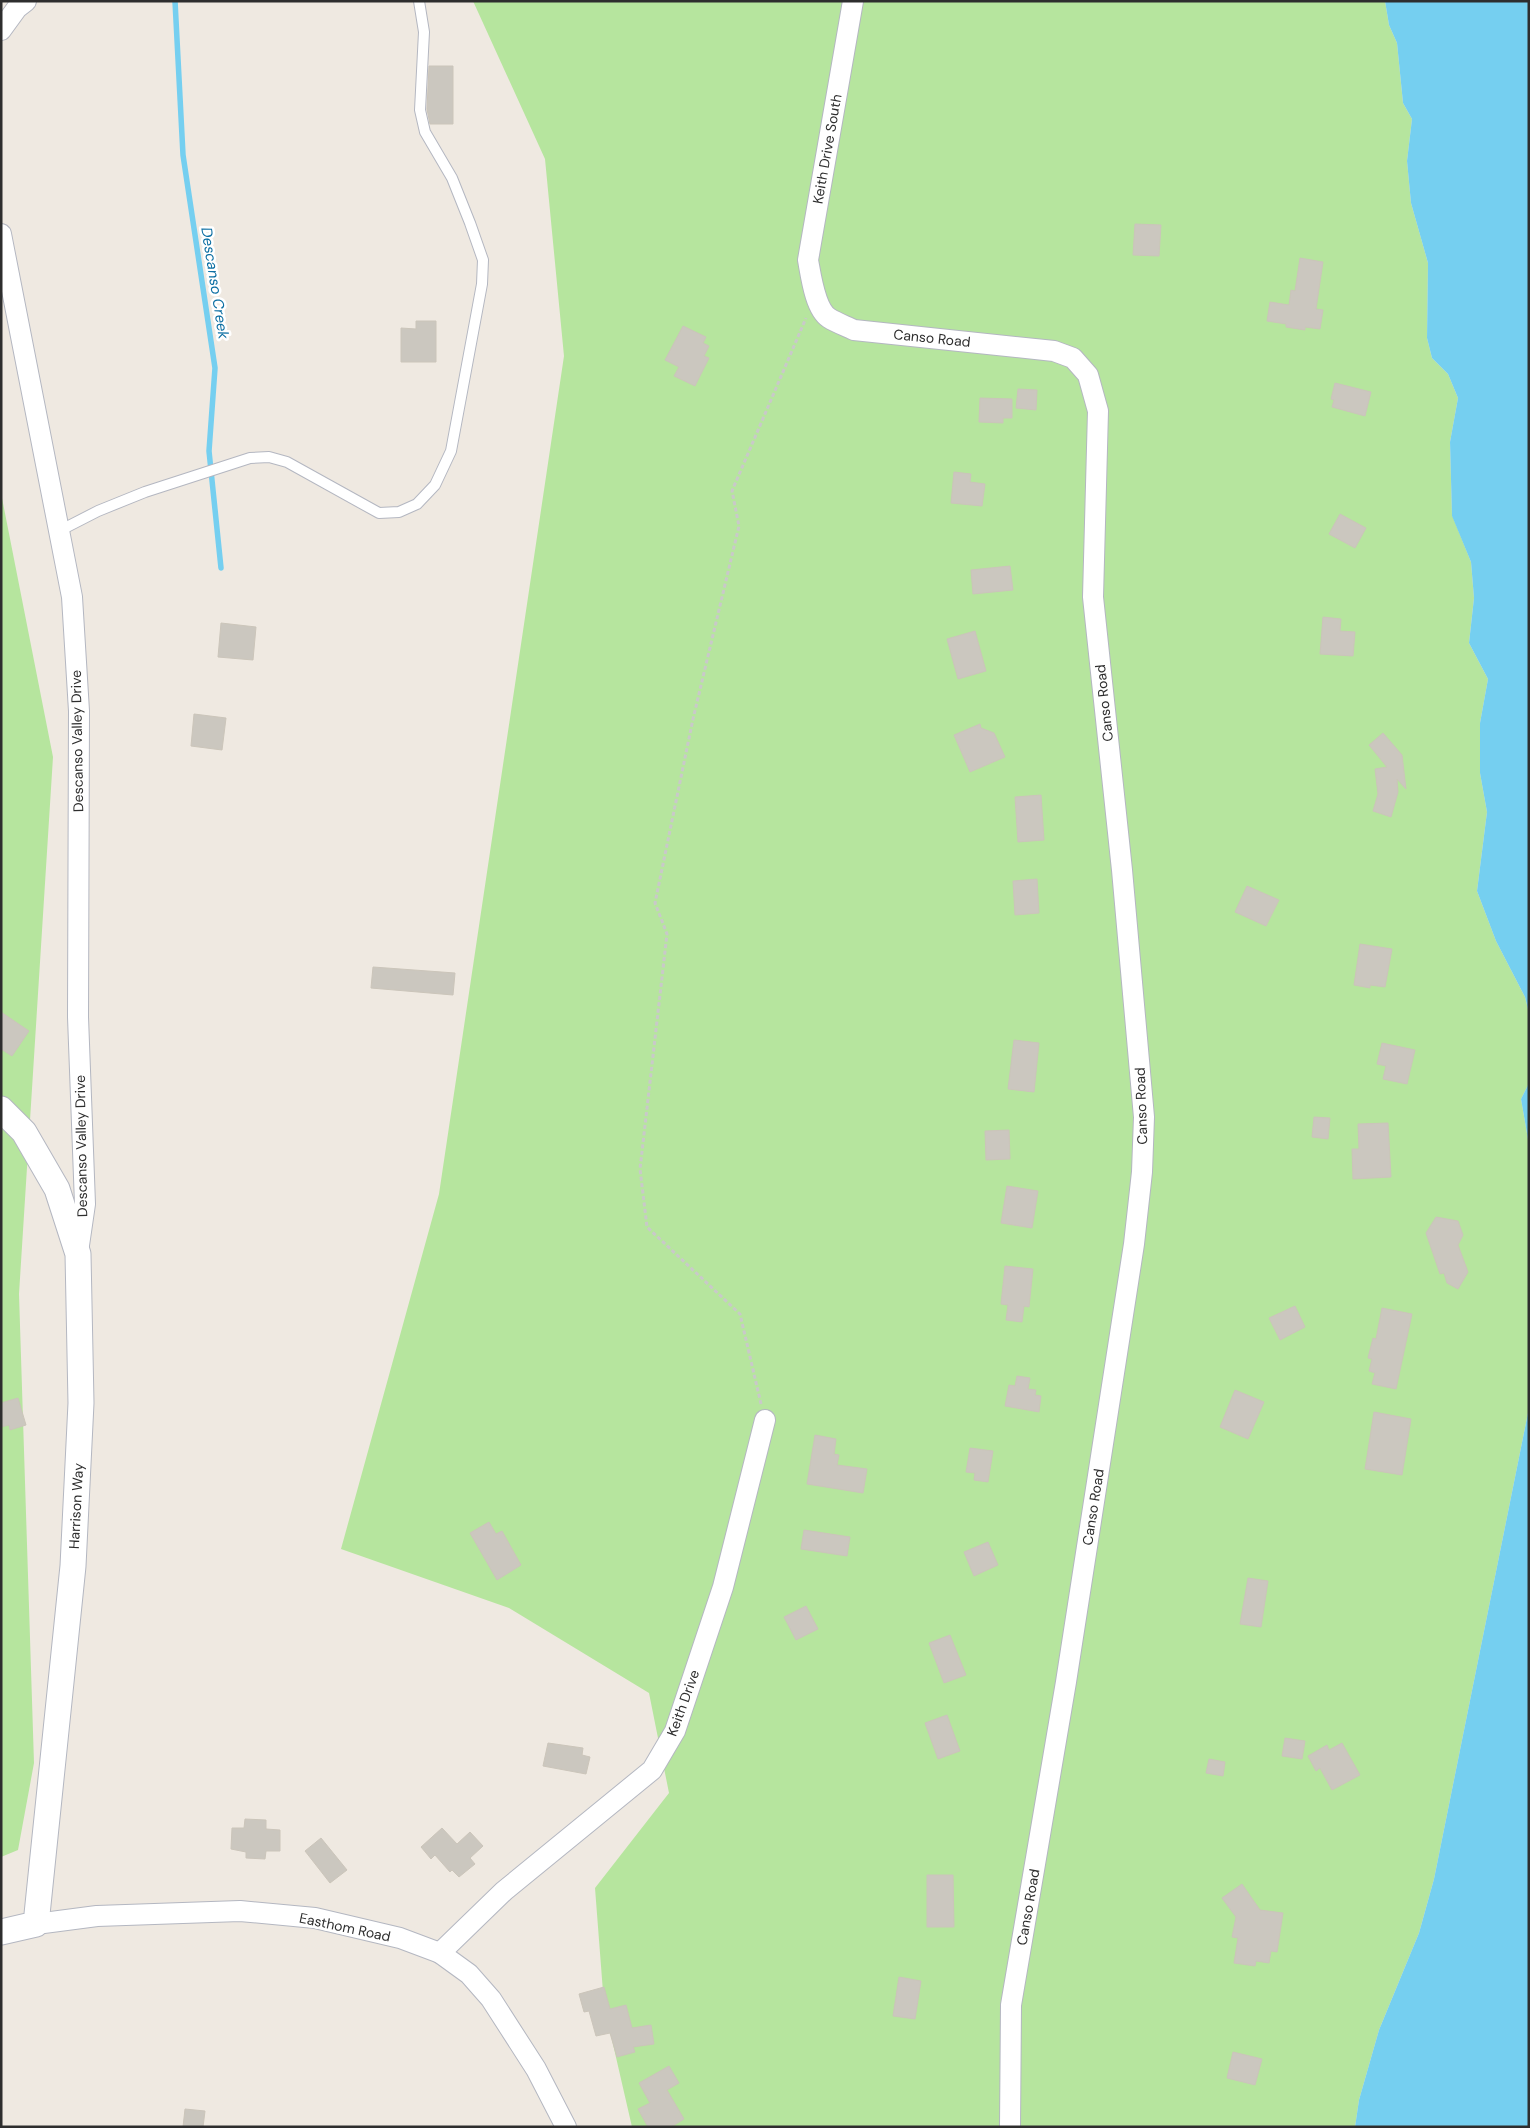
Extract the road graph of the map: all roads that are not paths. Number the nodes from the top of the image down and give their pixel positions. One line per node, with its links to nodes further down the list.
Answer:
1 (26, 1): 4 (street)
2 (420, 1): 7 (lane)
3 (853, 1): 6 (street, Keith Drive South)
4 (1, 30)
5 (1, 234): 7 (street, Descanso Valley Drive)
6 (816, 297): 15 (street, Canso Road)
7 (59, 531): 9 (street, Descanso Valley Drive)
8 (1, 1109): 9 (street, Harrison Way)
9 (78, 1254): 11 (street, Harrison Way)
10 (765, 1420): 13 (street, Keith Drive)
11 (36, 1924): 12 (street, Easthom Road); 13 (street, Easthom Road)
12 (1, 1932)
13 (440, 1953): 14 (street, Easthom Road)
14 (566, 2127)
15 (1010, 2127)

